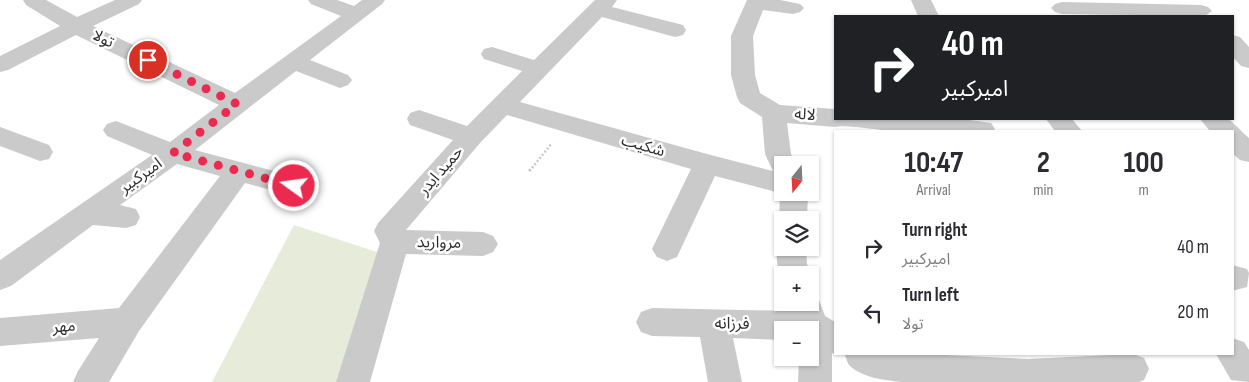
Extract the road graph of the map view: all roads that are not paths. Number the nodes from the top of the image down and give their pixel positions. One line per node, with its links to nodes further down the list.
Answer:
1 (132, 0): 12 (street)
2 (318, 0): 7 (street)
3 (921, 0): 11 (street)
4 (33, 1): 12 (street, تولا)
5 (757, 2): 8 (street); 25 (street)
6 (602, 5): 13 (street); 19 (street, حمید ایدر)
7 (365, 7): 17 (street, امیرکبیر)
8 (793, 8)
9 (1062, 8): 10 (street)
10 (1199, 9)
11 (928, 15)
12 (76, 26): 18 (street); 23 (street, تولا)
13 (675, 30)
14 (1234, 44): 16 (street)
15 (492, 54): 19 (street)
16 (1249, 61)
17 (292, 62): 22 (street); 23 (street, امیرکبیر)
18 (0, 65)
19 (539, 70): 24 (street, حمید ایدر)
20 (1249, 76): 21 (street)
21 (1234, 77)
22 (340, 80)
23 (237, 104): 39 (street, امیرکبیر)
24 (504, 106): 36 (street, حمید ایدر); 42 (street, شکیب)
25 (774, 113): 26 (street, لاله); 41 (street)
26 (834, 118)
27 (419, 119): 36 (street)
28 (869, 120): 31 (street)
29 (1059, 120): 33 (street)
30 (1213, 120): 34 (street)
31 (981, 126)
32 (116, 130): 39 (street)
33 (1068, 130)
34 (1225, 130)
35 (0, 136): 38 (street)
36 (471, 138): 48 (street, حمید ایدر)
37 (1234, 140): 40 (street)
38 (40, 152)
39 (173, 153): 43 (street); 46 (street, امیرکبیر)
40 (1249, 153)
41 (779, 156)
42 (707, 164): 44 (street, شکیب); 50 (street)
43 (238, 172): 45 (street); 52 (street)
44 (774, 181)
45 (294, 186)
46 (89, 214): 47 (street); 51 (street, امیرکبیر)
47 (126, 217)
48 (395, 242): 49 (street, مروارید); 62 (street, حمید ایدر)
49 (483, 244)
50 (667, 249)
51 (0, 277)
52 (128, 321): 56 (street, مهر); 61 (street)
53 (652, 322): 55 (street, فرزانه)
54 (774, 323): 55 (street, فرزانه)
55 (714, 324): 63 (street)
56 (0, 332)
57 (863, 355): 60 (street)
58 (817, 366): 64 (street)
59 (1131, 368): 60 (street)
60 (972, 377)
61 (90, 382)
62 (353, 382)
63 (725, 382)
64 (815, 382)

